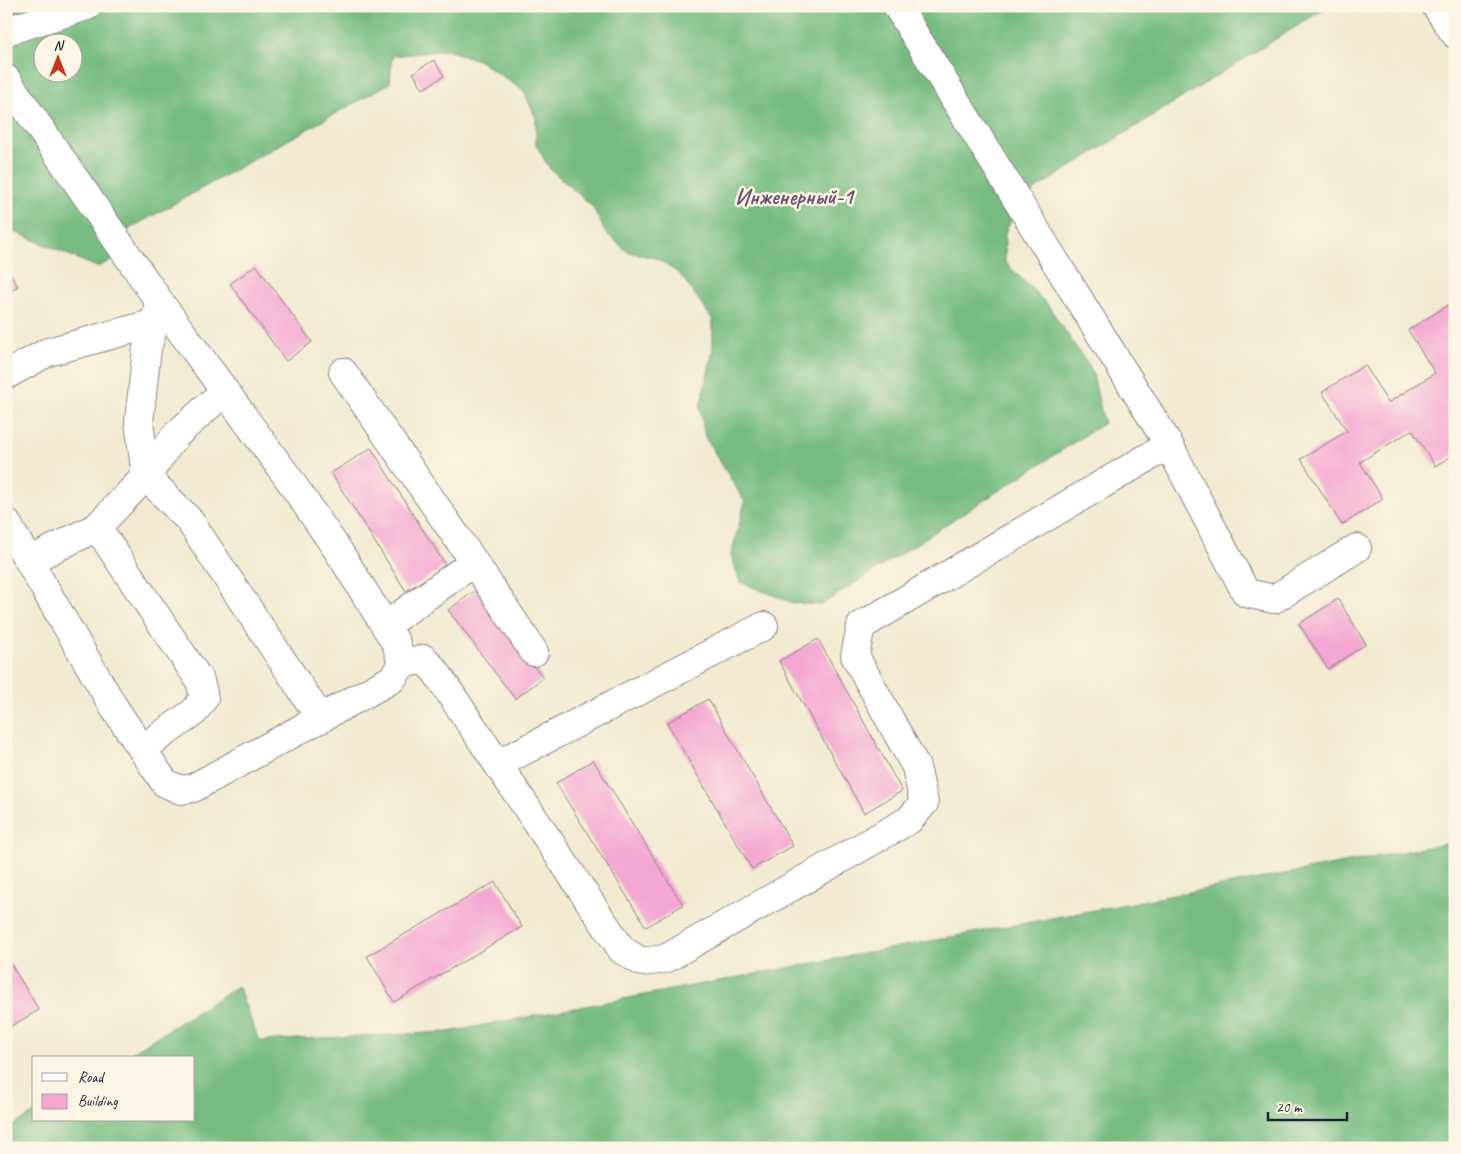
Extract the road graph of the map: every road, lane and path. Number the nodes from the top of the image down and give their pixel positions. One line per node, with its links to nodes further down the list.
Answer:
1 (87, 6): 4 (street)
2 (897, 6): 11 (street)
3 (1436, 6): 5 (street)
4 (6, 31)
5 (1455, 34)
6 (6, 79): 7 (street)
7 (157, 312): 9 (street); 10 (street); 12 (street)
8 (343, 372): 17 (street)
9 (6, 375)
10 (226, 391): 12 (street); 18 (street)
11 (1169, 445): 15 (street); 24 (street)
12 (146, 476): 14 (street); 22 (street)
13 (6, 522): 16 (street)
14 (97, 527): 16 (street); 23 (street)
15 (1358, 548)
16 (29, 561): 23 (street)
17 (474, 562): 18 (street); 20 (street)
18 (385, 626): 21 (street)
19 (764, 626): 24 (street)
20 (534, 652)
21 (402, 664): 22 (street); 24 (street)
22 (321, 719): 23 (street)
23 (142, 750)
24 (498, 764)

